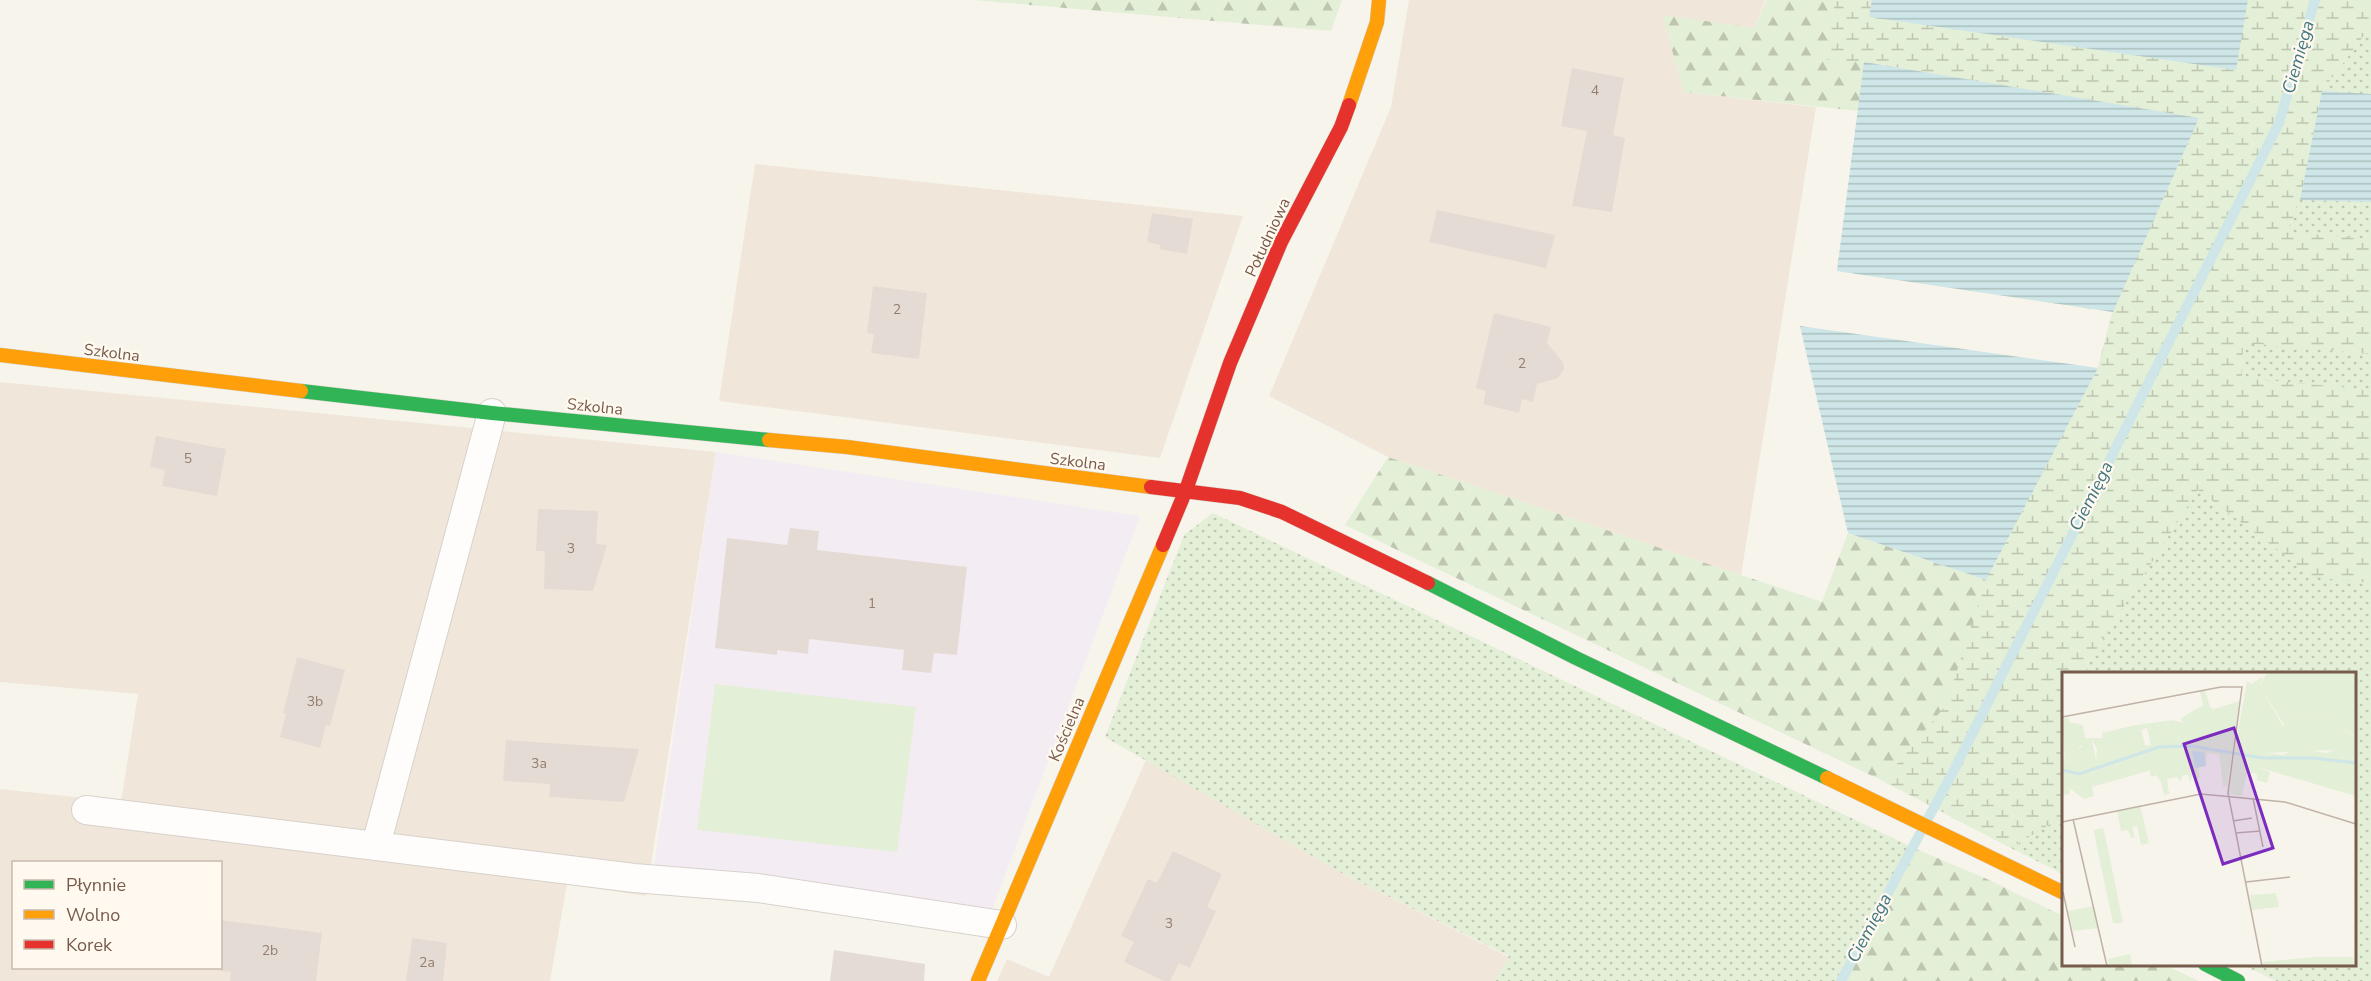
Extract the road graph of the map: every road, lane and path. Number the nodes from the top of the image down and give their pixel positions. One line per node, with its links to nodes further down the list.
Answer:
1 (1379, 0): 4 (street, Południowa)
2 (0, 356): 3 (street, Szkolna)
3 (492, 413): 4 (street, Szkolna); 6 (street)
4 (1186, 490): 7 (street, Szkolna); 8 (street, Kościelna)
5 (86, 810): 6 (street)
6 (376, 846): 8 (street)
7 (2062, 892)
8 (1002, 925): 10 (street, Kościelna)
9 (2209, 966): 11 (street)
10 (978, 981)
11 (2238, 981)

